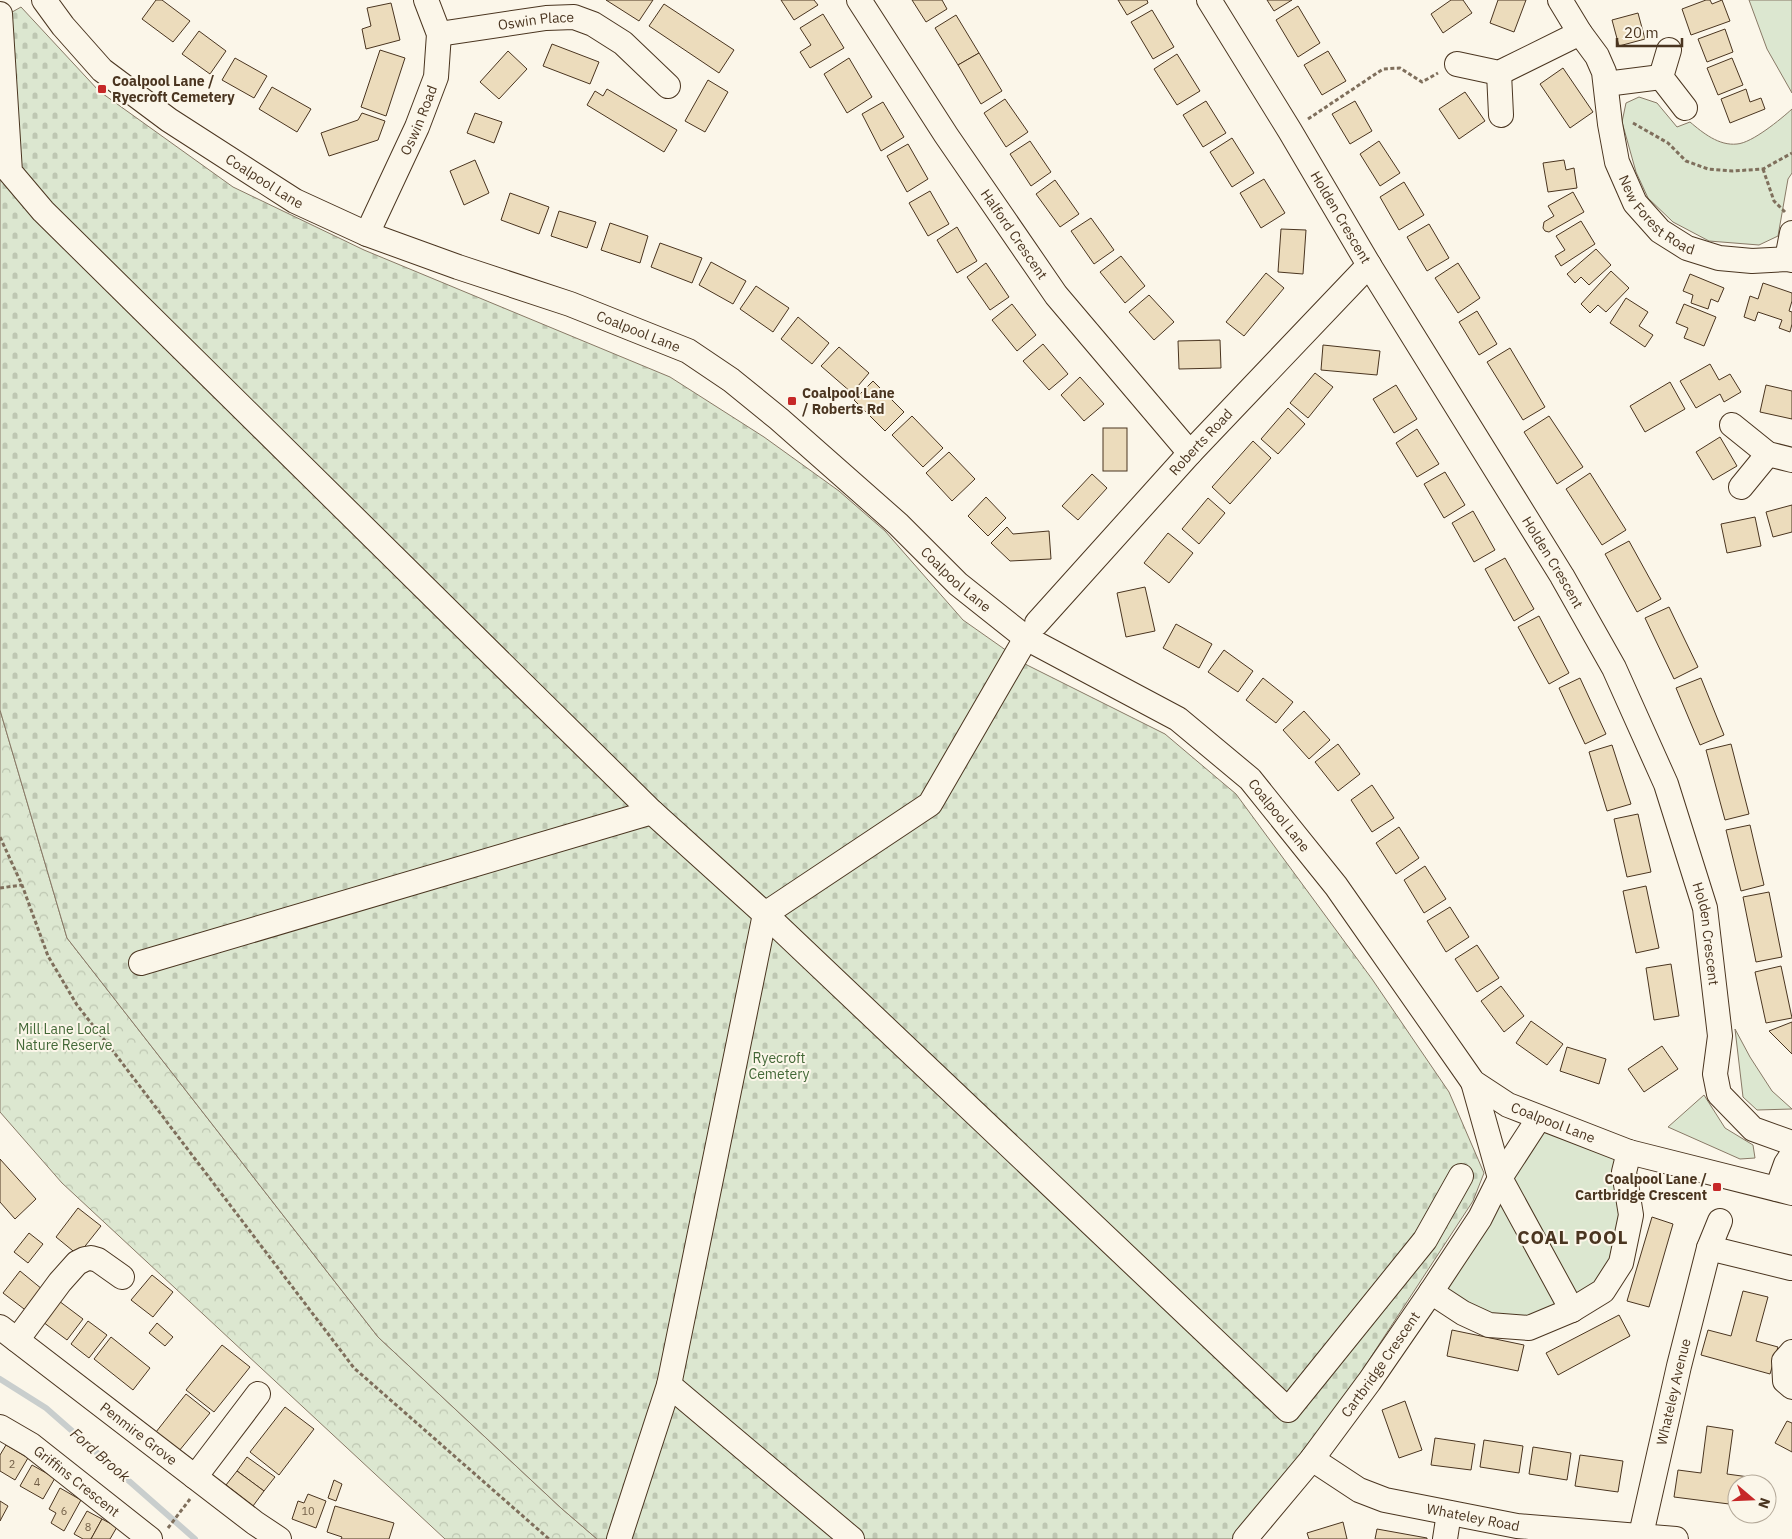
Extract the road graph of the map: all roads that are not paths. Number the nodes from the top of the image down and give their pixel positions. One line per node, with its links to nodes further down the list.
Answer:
1 (44, 0): 18 (street, Coalpool Lane)
2 (426, 0): 8 (street, Oswin Road)
3 (859, 0): 22 (street, Halford Crescent)
4 (1209, 0): 20 (street, Holden Crescent)
5 (1560, 0): 7 (street, New Forest Road)
6 (0, 14): 27 (street)
7 (1580, 33): 11 (street); 13 (street, New Forest Road)
8 (439, 34): 14 (street, Oswin Place); 18 (street, Oswin Road)
9 (1669, 50): 12 (street)
10 (1457, 64): 11 (street)
11 (1499, 73): 16 (street)
12 (1661, 77): 13 (street); 15 (street)
13 (1606, 84): 19 (street, New Forest Road)
14 (668, 86)
15 (1685, 108)
16 (1501, 115)
17 (1790, 224): 19 (street, New Forest Road)
18 (367, 234): 26 (street, Coalpool Lane)
19 (1790, 259)
20 (1369, 265): 22 (street, Roberts Road); 32 (street, Holden Crescent)
21 (1732, 425): 23 (street)
22 (1190, 452): 26 (street, Roberts Road)
23 (1768, 454): 24 (street); 25 (street)
24 (1792, 460)
25 (1741, 487)
26 (1032, 630): 28 (street, Roberts Road); 30 (street, Coalpool Lane)
27 (652, 812): 28 (street); 29 (street)
28 (765, 914): 35 (street); 46 (street)
29 (140, 963)
30 (1473, 1082): 31 (street, Coalpool Lane); 36 (street)
31 (1539, 1118): 33 (street, Coalpool Lane); 36 (street, Cartbridge Crescent)
32 (1792, 1143)
33 (1628, 1152): 37 (street, Coalpool Lane); 43 (street)
34 (1792, 1155): 37 (street, Coalpool Lane)
35 (1461, 1176)
36 (1500, 1178): 42 (street, Cartbridge Crescent); 43 (street)
37 (1785, 1191)
38 (1720, 1221): 39 (street, Whateley Avenue)
39 (1709, 1248): 40 (street); 54 (street, Whateley Avenue)
40 (1791, 1268)
41 (122, 1277): 44 (street)
42 (1431, 1292): 43 (street); 50 (street, Cartbridge Crescent)
43 (1572, 1310)
44 (8, 1333): 51 (street, Penmire Grove)
45 (1792, 1352): 47 (street)
46 (668, 1385): 56 (street); 57 (street)
47 (1792, 1387)
48 (258, 1394): 51 (street)
49 (0, 1427): 53 (street, Griffins Crescent)
50 (1312, 1459): 52 (street, Whateley Road); 58 (street, Cartbridge Crescent)
51 (195, 1486): 55 (street, Penmire Grove)
52 (1449, 1513): 54 (street, Whateley Road); 59 (street)
53 (158, 1536)
54 (1640, 1537): 60 (street, Whateley Road)
55 (280, 1539)
56 (619, 1539)
57 (852, 1539)
58 (1245, 1539)
59 (1445, 1539)
60 (1676, 1539)

